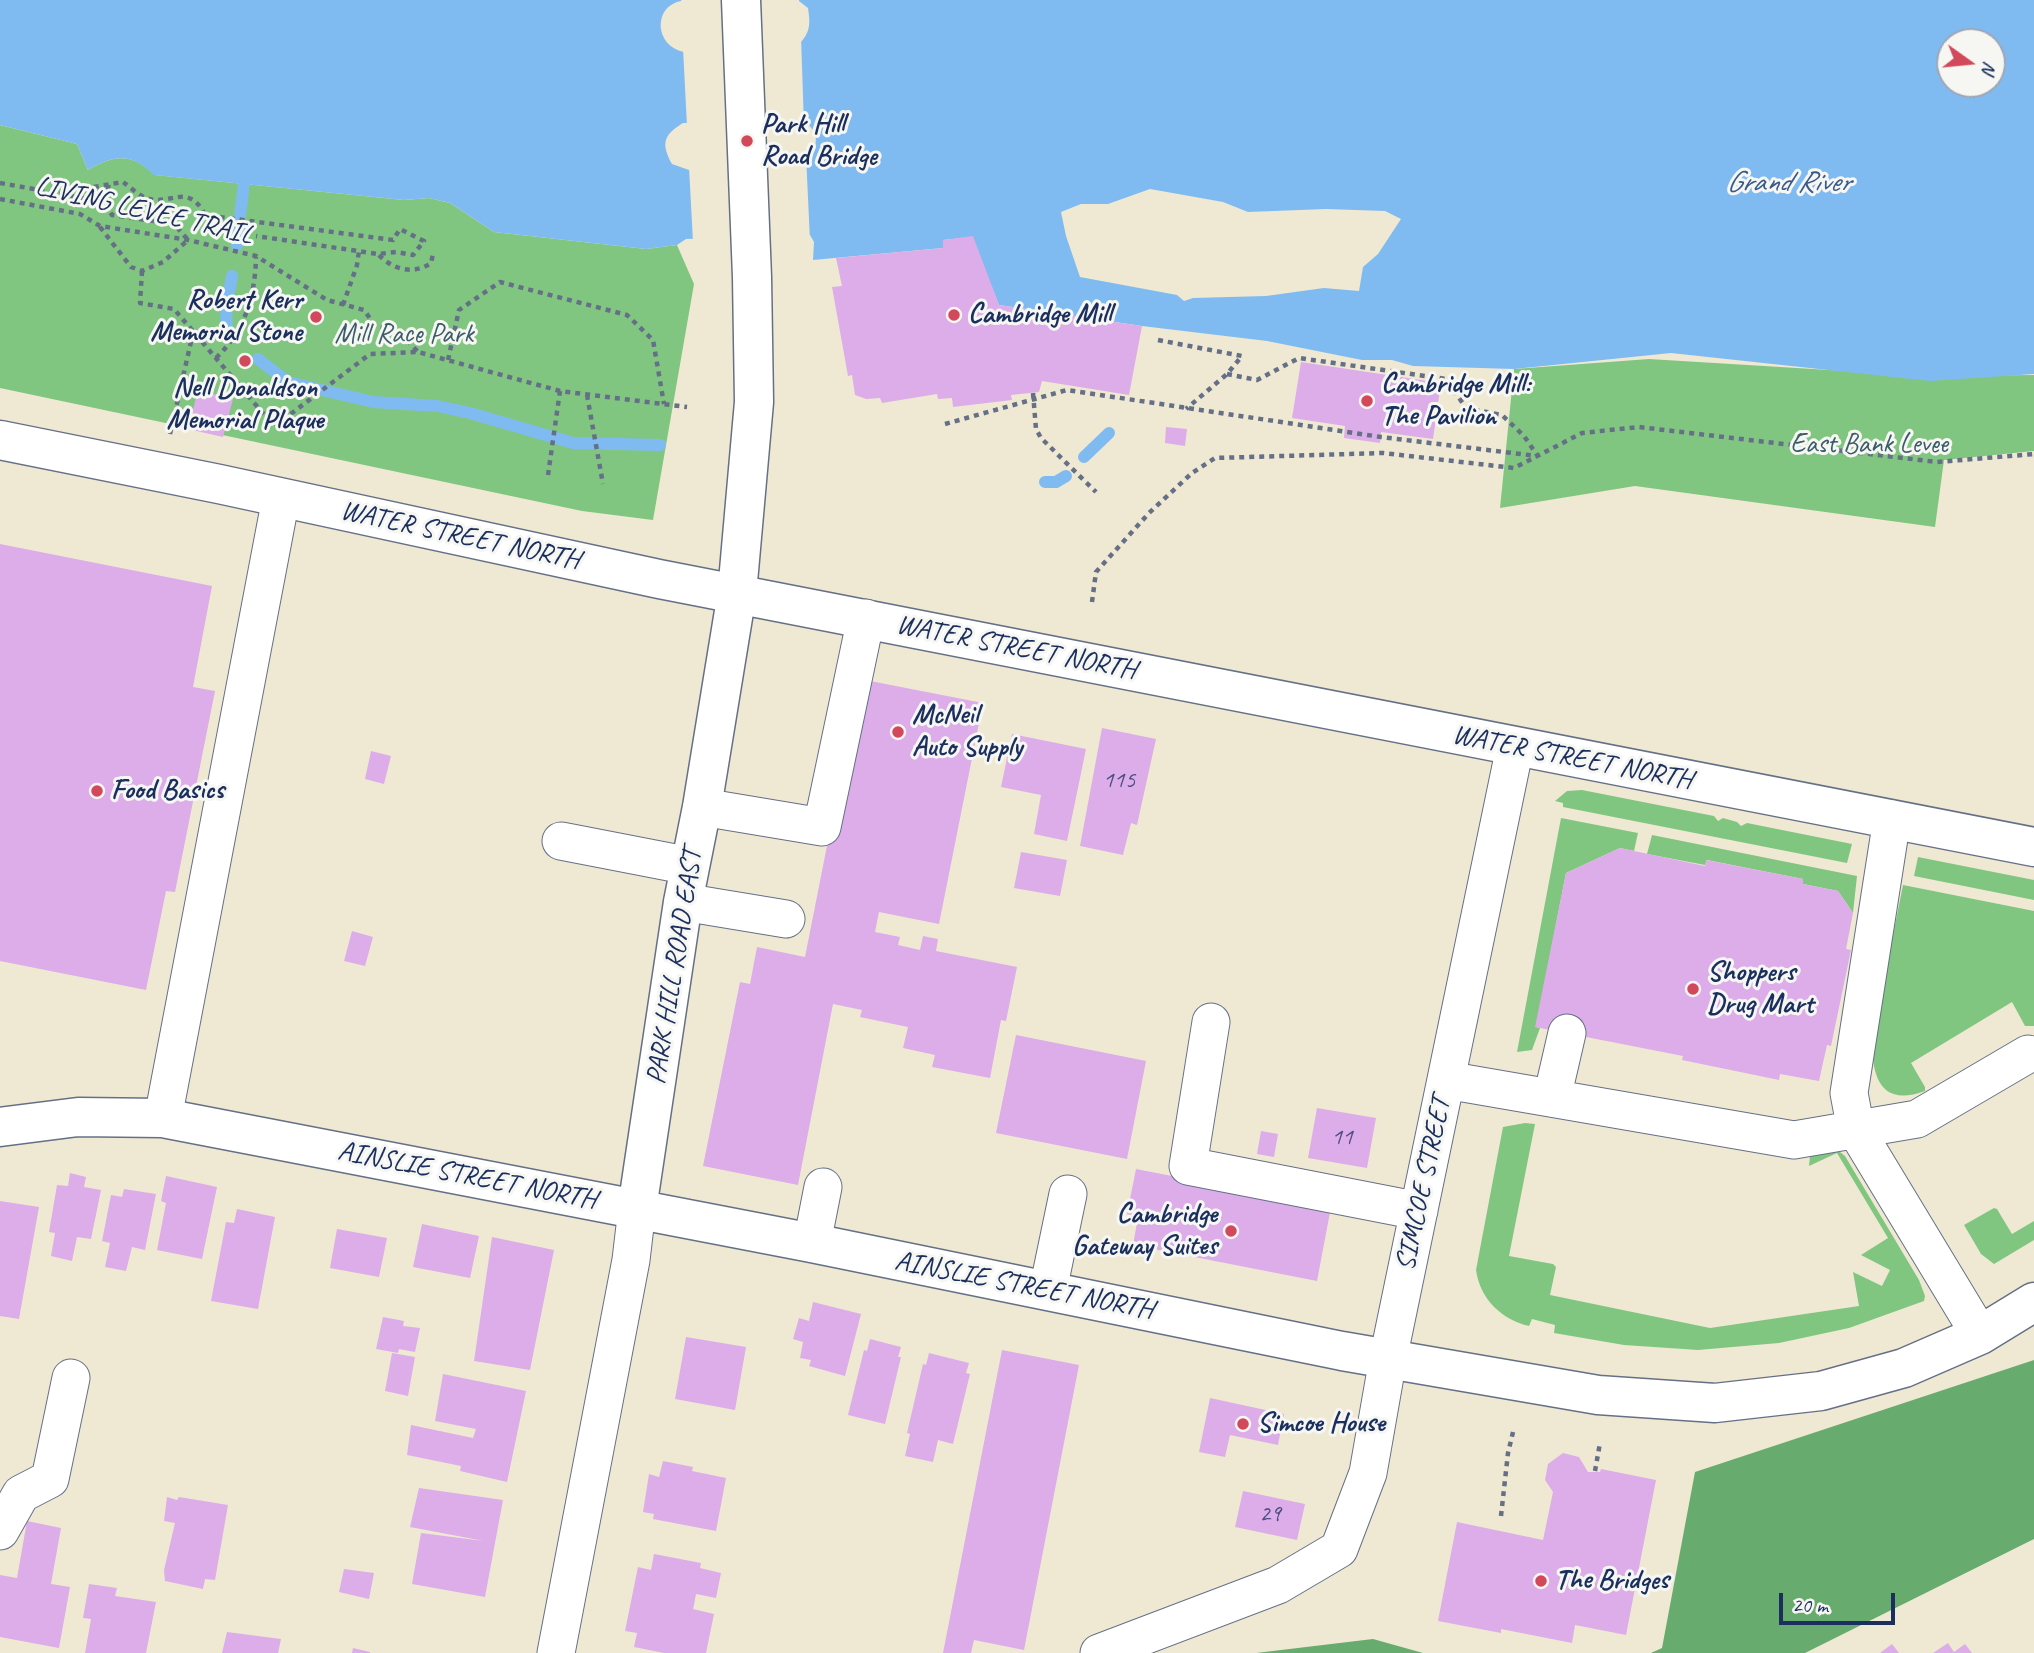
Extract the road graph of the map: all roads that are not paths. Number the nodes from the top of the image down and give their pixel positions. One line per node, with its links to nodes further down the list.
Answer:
1 (741, 0): 4 (main road, PARK HILL ROAD EAST)
2 (0, 440): 3 (main road, WATER STREET NORTH)
3 (281, 498): 4 (main road, WATER STREET NORTH); 18 (street)
4 (737, 593): 5 (main road, WATER STREET NORTH); 7 (main road, PARK HILL ROAD EAST)
5 (866, 618): 6 (main road, WATER STREET NORTH); 7 (street)
6 (1516, 747): 8 (main road, WATER STREET NORTH); 16 (street, SIMCOE STREET)
7 (702, 807): 11 (main road, PARK HILL ROAD EAST)
8 (1892, 819): 10 (main road, WATER STREET NORTH); 20 (street)
9 (561, 841): 11 (street)
10 (2034, 847)
11 (686, 884): 12 (street); 23 (main road, PARK HILL ROAD EAST)
12 (786, 919)
13 (1211, 1022): 24 (street)
14 (1567, 1033): 17 (street)
15 (2028, 1054): 20 (street)
16 (1446, 1080): 17 (street); 24 (street, SIMCOE STREET)
17 (1552, 1098): 20 (street)
18 (163, 1118): 19 (main road, AINSLIE STREET NORTH); 23 (main road, AINSLIE STREET NORTH)
19 (0, 1127)
20 (1856, 1130): 28 (street)
21 (824, 1187): 25 (street)
22 (1068, 1194): 26 (street)
23 (637, 1209): 25 (main road, AINSLIE STREET NORTH); 32 (street, PARK HILL ROAD EAST)
24 (1419, 1211): 29 (street, SIMCOE STREET)
25 (812, 1243): 26 (main road, AINSLIE STREET NORTH)
26 (1048, 1290): 29 (main road, AINSLIE STREET NORTH)
27 (2034, 1302): 28 (main road, AINSLIE STREET NORTH)
28 (1980, 1335): 29 (main road, AINSLIE STREET NORTH)
29 (1388, 1359): 33 (street, SIMCOE STREET)
30 (71, 1378): 31 (street)
31 (0, 1531)
32 (556, 1653)
33 (1099, 1653)

